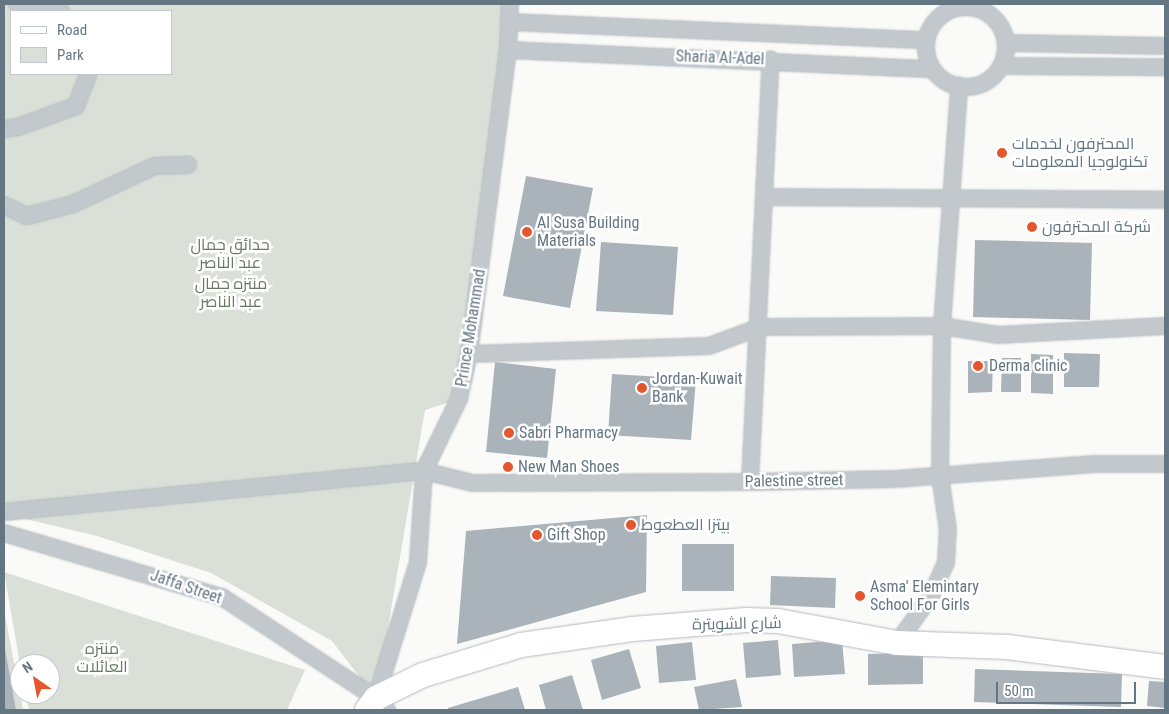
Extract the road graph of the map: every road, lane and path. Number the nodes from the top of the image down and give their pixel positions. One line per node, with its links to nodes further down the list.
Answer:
1 (17, 4): 4 (street)
2 (510, 4): 5 (street, Prince Mohammad)
3 (966, 6): 6 (street); 7 (street)
4 (38, 10)
5 (509, 22): 6 (street, Sharia Al-Adel); 9 (street, Prince Mohammad)
6 (926, 40): 13 (street)
7 (1007, 43): 8 (street); 11 (street)
8 (1165, 46)
9 (508, 50): 10 (street, Sharia Al-Adel); 25 (street, Prince Mohammad)
10 (771, 60): 13 (street, Sharia Al-Adel); 18 (street)
11 (1004, 66): 12 (street); 15 (street)
12 (1165, 66)
13 (932, 69): 15 (street)
14 (88, 75): 16 (street)
15 (959, 86): 19 (street)
16 (4, 129)
17 (188, 165): 21 (street)
18 (765, 197): 19 (street); 24 (street)
19 (951, 197): 20 (street); 22 (street)
20 (1165, 200)
21 (4, 205)
22 (942, 326): 23 (street); 24 (street); 28 (street)
23 (1165, 326)
24 (760, 327): 25 (street); 29 (street)
25 (469, 354): 27 (street, Prince Mohammad)
26 (1165, 464): 28 (street, Palestine street)
27 (424, 471): 29 (street, Palestine street); 30 (street, Palestine street); 34 (street, Prince Mohammad)
28 (940, 476): 29 (street, Palestine street); 32 (street)
29 (750, 482)
30 (4, 512)
31 (4, 533): 34 (street, Jaffa Street)
32 (897, 644): 33 (main road, شارع الشويترة); 34 (main road, شارع الشويترة)
33 (1165, 667)
34 (377, 706)

